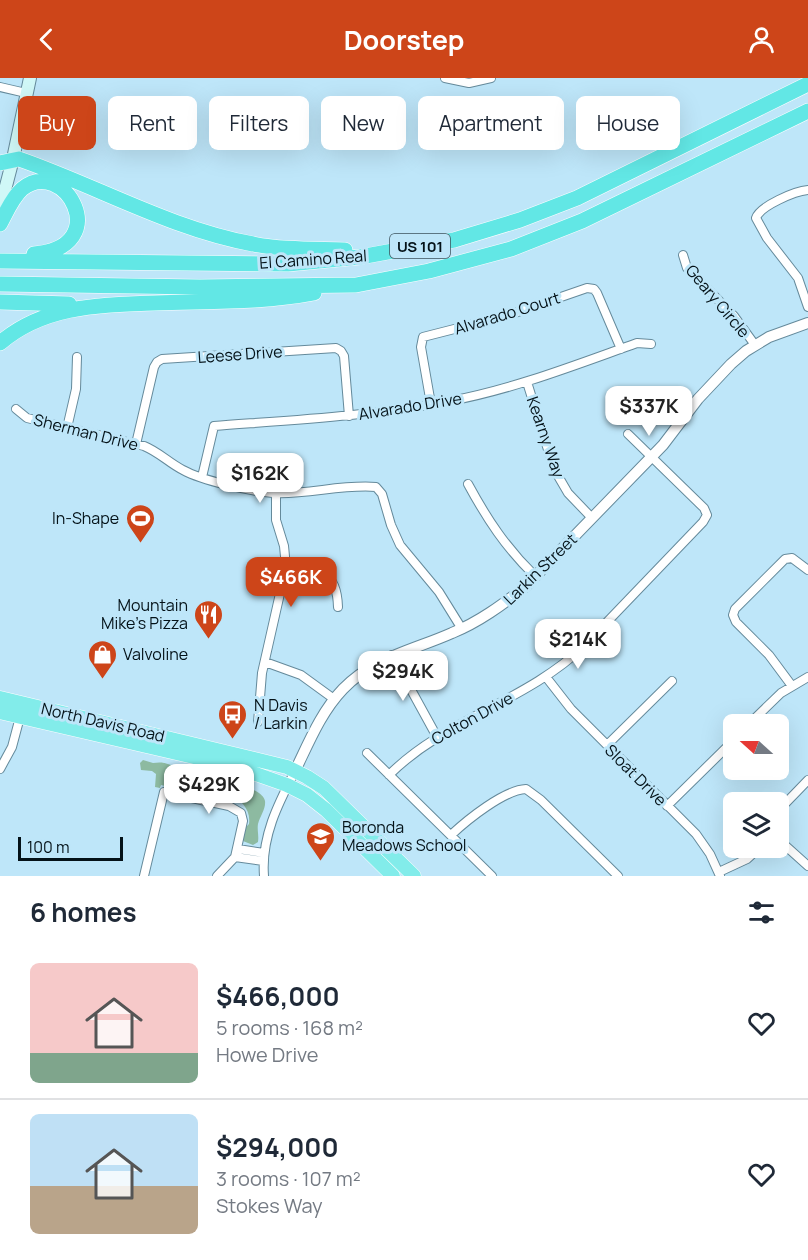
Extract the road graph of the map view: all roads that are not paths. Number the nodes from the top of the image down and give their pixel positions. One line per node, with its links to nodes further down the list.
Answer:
1 (30, 78): 6 (main road)
2 (445, 78): 3 (street)
3 (492, 78)
4 (808, 84): 12 (highway, El Camino Real / US 101)
5 (0, 87): 6 (street)
6 (26, 93): 8 (main road)
7 (808, 111): 16 (highway, El Camino Real / US 101)
8 (7, 161): 10 (main road); 12 (highway)
9 (808, 190): 19 (street)
10 (0, 209)
11 (0, 224): 14 (highway)
12 (408, 249): 14 (highway, El Camino Real / US 101)
13 (683, 255): 23 (street, Geary Circle)
14 (0, 259)
15 (0, 284): 16 (highway, El Camino Real / US 101)
16 (357, 285): 18 (highway)
17 (0, 302): 18 (highway)
18 (111, 304): 21 (highway)
19 (808, 307)
20 (808, 323): 23 (street, Larkin Street)
21 (0, 343)
22 (651, 344): 24 (street, Alvarado Drive)
23 (755, 345): 33 (street, Larkin Street)
24 (621, 349): 26 (street, Alvarado Drive); 27 (street, Alvarado Court)
25 (77, 357): 30 (street)
26 (527, 382): 27 (street, Alvarado Drive); 37 (street, Kearny Way)
27 (432, 404): 29 (street, Alvarado Drive)
28 (16, 409): 30 (street, Sherman Drive)
29 (349, 416): 32 (street, Leese Drive); 34 (street, Alvarado Drive)
30 (67, 428): 32 (street, Sherman Drive)
31 (628, 434): 33 (street)
32 (136, 444): 34 (street, Sherman Drive)
33 (651, 457): 37 (street, Larkin Street); 45 (street, Colton Drive)
34 (202, 477): 36 (street, Sherman Drive)
35 (468, 484): 40 (street)
36 (276, 493): 38 (street); 42 (street, Sherman Drive)
37 (592, 518): 40 (street, Larkin Street)
38 (286, 567): 41 (street); 44 (street)
39 (808, 570): 48 (street)
40 (535, 576): 42 (street, Larkin Street)
41 (338, 607)
42 (462, 629): 43 (street, Larkin Street)
43 (392, 655): 50 (street, Larkin Street); 55 (street)
44 (265, 662): 50 (street); 54 (street)
45 (546, 677): 55 (street, Colton Drive); 56 (street, Sloat Drive)
46 (808, 677): 48 (street)
47 (672, 681): 56 (street)
48 (792, 686): 52 (street)
49 (0, 698): 60 (highway, North Davis Road)
50 (334, 699): 60 (street, Larkin Street)
51 (0, 712): 53 (highway, North Davis Road)
52 (759, 714)
53 (20, 717): 59 (street); 63 (highway, North Davis Road)
54 (258, 722)
55 (437, 737): 61 (street, Colton Drive)
56 (607, 745): 65 (street, Sloat Drive)
57 (723, 751): 65 (street)
58 (367, 753): 61 (street)
59 (0, 769)
60 (295, 771): 63 (street, Larkin Street); 77 (highway, North Davis Road)
61 (389, 775): 66 (street)
62 (808, 780): 64 (street)
63 (287, 785): 69 (street, Larkin Street); 76 (highway, North Davis Road)
64 (789, 800)
65 (668, 806): 72 (street, Sloat Drive)
66 (451, 835): 78 (street); 79 (street)
67 (789, 849): 71 (street)
68 (237, 853): 69 (street); 73 (street); 74 (street)
69 (264, 857): 75 (street, Larkin Street)
70 (748, 858): 72 (street)
71 (808, 866)
72 (719, 874)
73 (144, 876)
74 (217, 876)
75 (264, 876)
76 (393, 876)
77 (414, 876)
78 (492, 876)
79 (618, 876)

